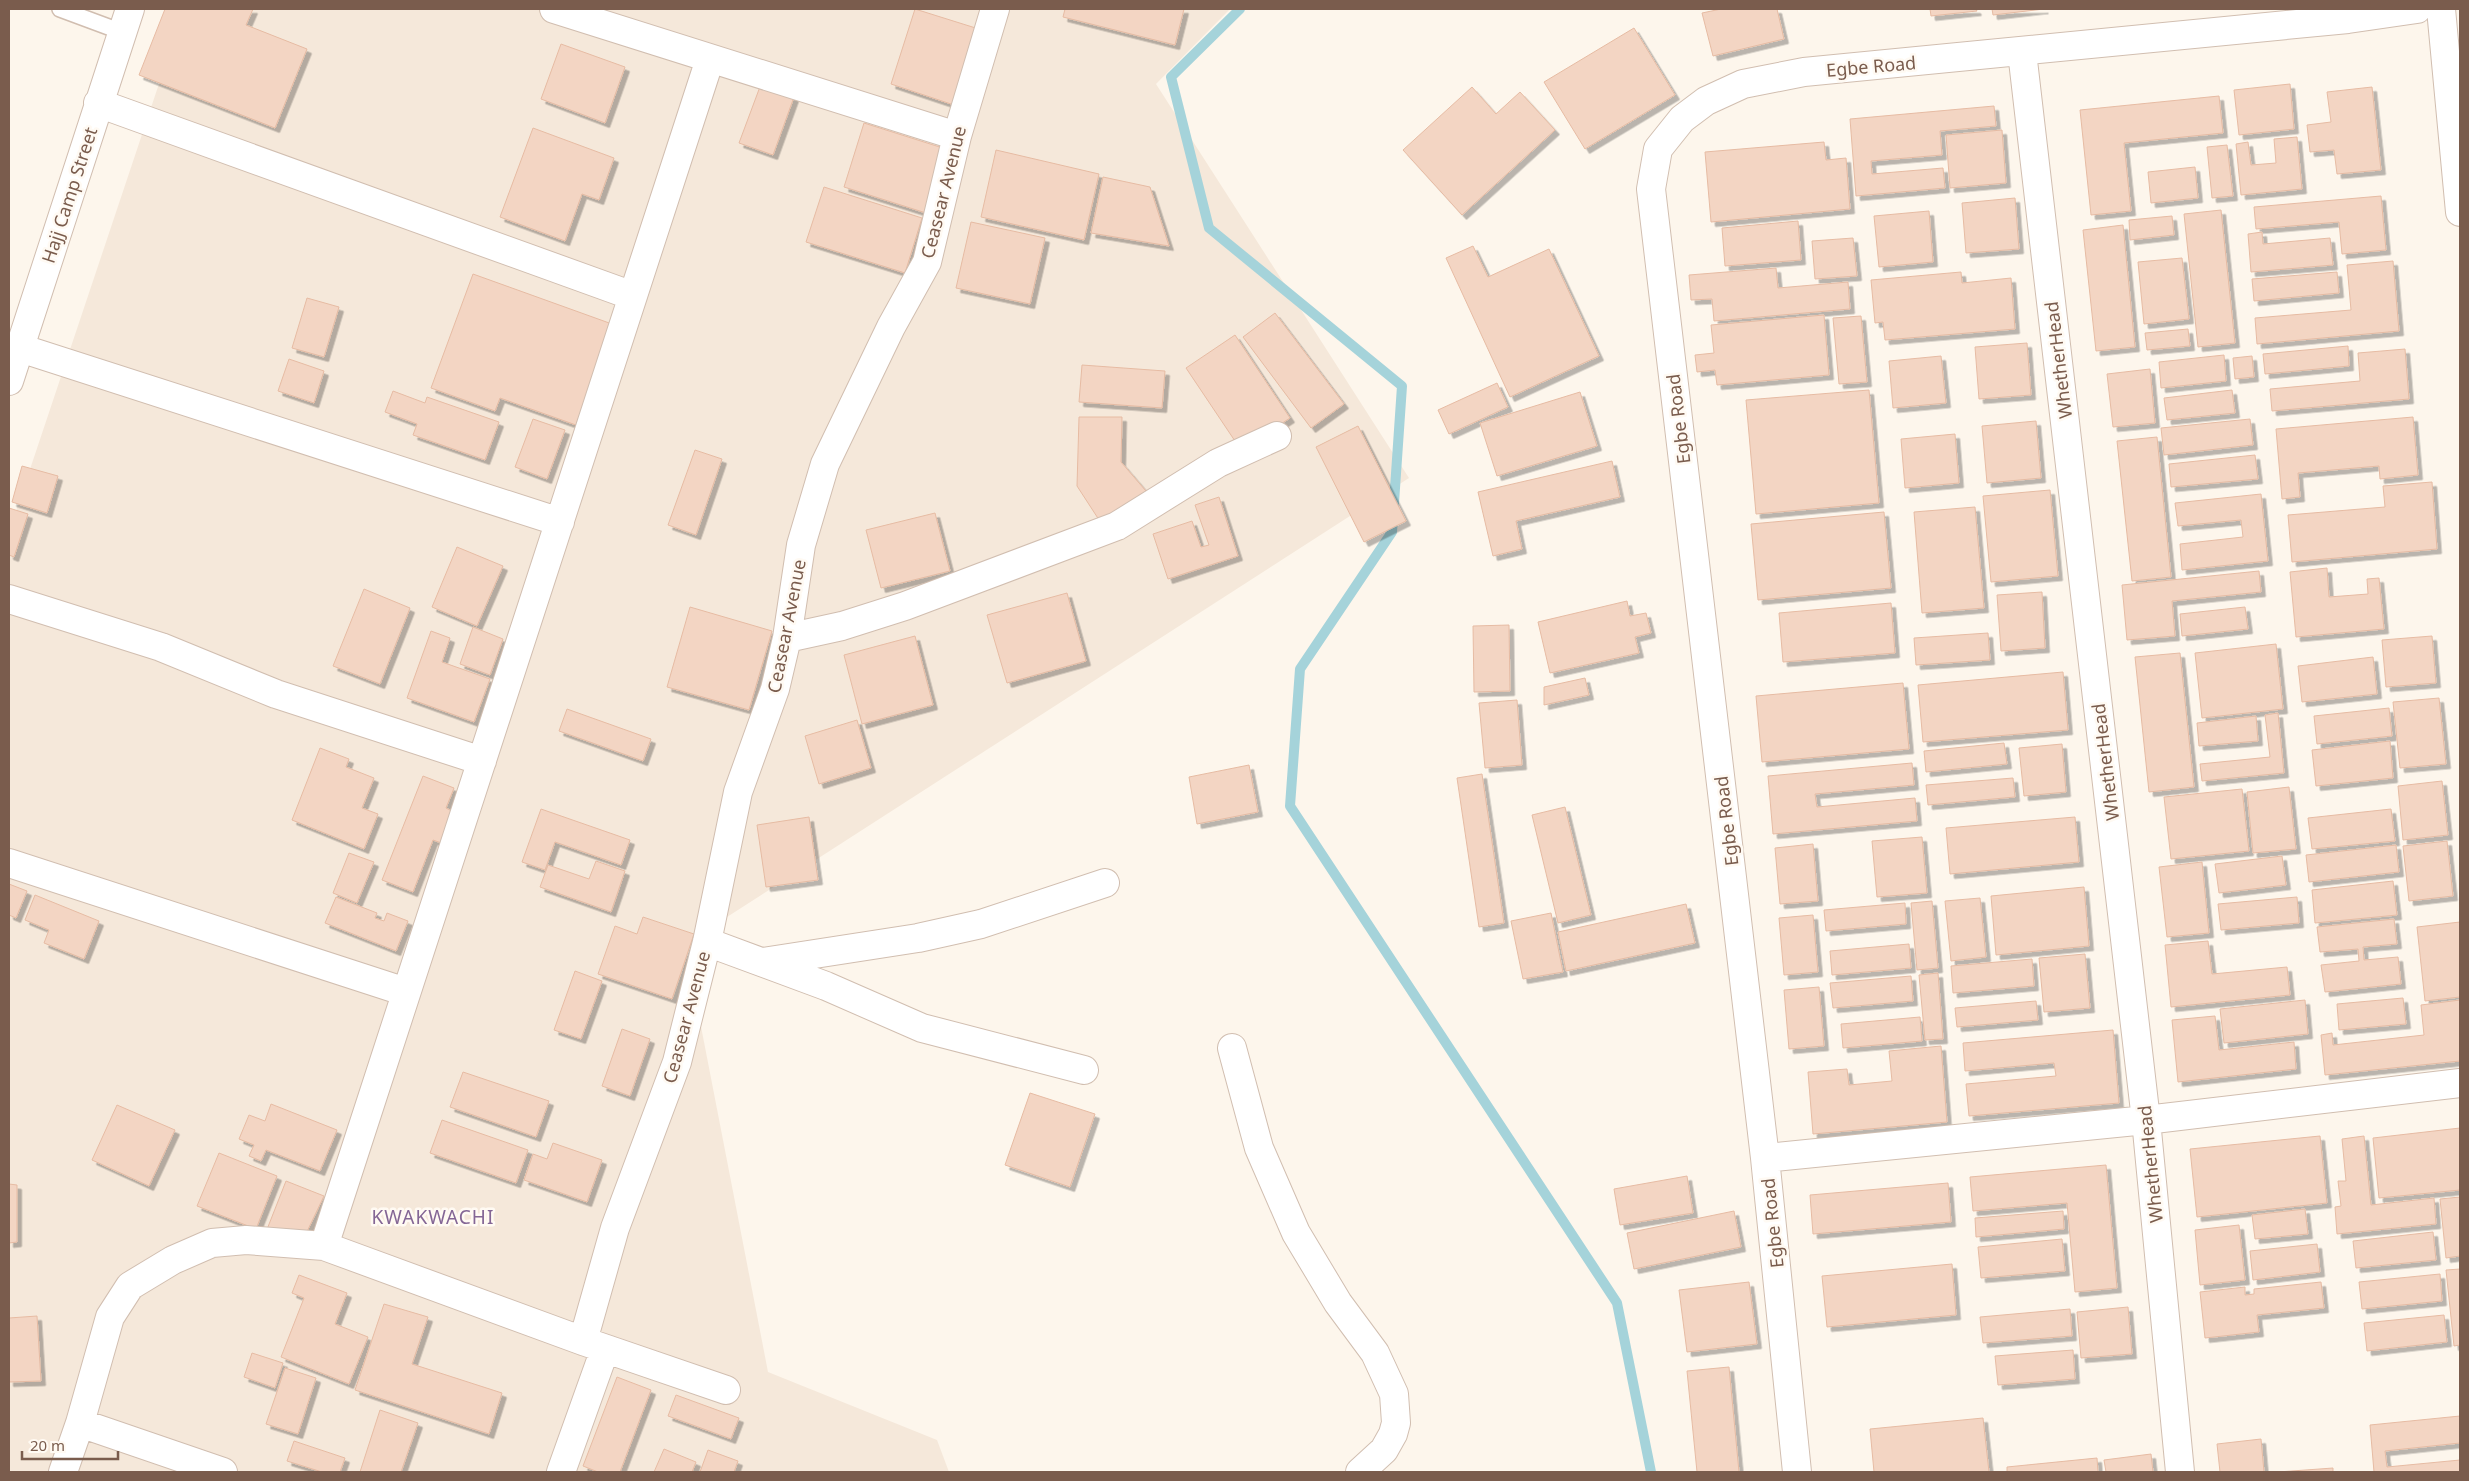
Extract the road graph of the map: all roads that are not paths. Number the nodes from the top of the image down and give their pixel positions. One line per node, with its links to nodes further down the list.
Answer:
1 (60, 9): 6 (lane)
2 (554, 9): 8 (street)
3 (995, 9): 10 (street, Ceasear Avenue)
4 (2418, 9): 7 (street, Egbe Road)
5 (2441, 9): 11 (street)
6 (126, 20): 9 (street, Hajj Camp Street)
7 (2022, 52): 28 (street, WhetherHead); 29 (street, Egbe Road)
8 (710, 59): 10 (street); 12 (street)
9 (98, 103): 12 (street); 13 (street, Hajj Camp Street)
10 (957, 136): 18 (street, Ceasear Avenue)
11 (2460, 212)
12 (633, 296): 16 (street)
13 (20, 348): 14 (street, Hajj Camp Street); 16 (street)
14 (9, 381)
15 (1277, 436): 18 (street)
16 (560, 522): 19 (street)
17 (9, 599): 19 (street)
18 (787, 638): 22 (street, Ceasear Avenue)
19 (482, 761): 24 (street)
20 (9, 862): 24 (street)
21 (1105, 883): 23 (street)
22 (707, 942): 23 (street); 31 (street, Ceasear Avenue)
23 (759, 963): 26 (street)
24 (406, 992): 30 (street)
25 (1232, 1048): 37 (street)
26 (1084, 1070)
27 (2460, 1083): 28 (street)
28 (2146, 1120): 29 (street); 39 (street, WhetherHead)
29 (1765, 1158): 38 (street, Egbe Road)
30 (324, 1246): 31 (street); 33 (street)
31 (594, 1345): 32 (street); 36 (street, Ceasear Avenue)
32 (726, 1390)
33 (80, 1423): 34 (street); 35 (street)
34 (63, 1472)
35 (223, 1472)
36 (561, 1472)
37 (1360, 1472)
38 (1797, 1472)
39 (2180, 1472)

